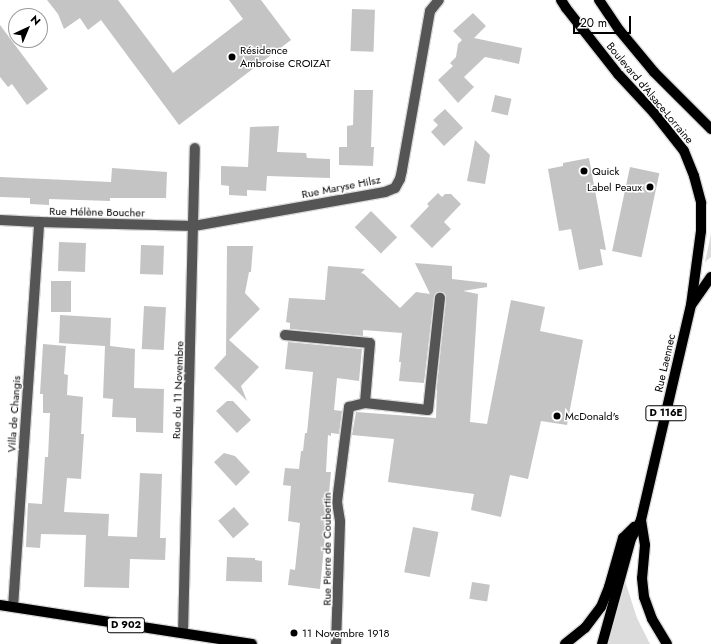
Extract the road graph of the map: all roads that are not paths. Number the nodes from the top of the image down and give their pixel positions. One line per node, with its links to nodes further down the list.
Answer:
1 (439, 0): 8 (street, Rue Maryse Hilsz)
2 (561, 0): 11 (main road, Boulevard d'Alsace-Lorraine)
3 (599, 0): 4 (main road, Boulevard d'Alsace-Lorraine)
4 (711, 129)
5 (196, 148): 8 (street, Rue du 11 Novembre)
6 (0, 220): 7 (street, Rue Hélène Boucher)
7 (39, 222): 8 (street, Rue Hélène Boucher); 16 (street, Villa de Changis)
8 (194, 226): 17 (street, Rue du 11 Novembre)
9 (711, 277): 11 (main road)
10 (440, 298): 13 (street)
11 (690, 305): 14 (main road, Rue Laennec / D 116E)
12 (285, 335): 13 (street)
13 (365, 402): 19 (street, Rue Pierre de Coubertin)
14 (642, 520): 20 (main road); 21 (main road, Rue Laennec / D 116E); 22 (main road, Rue Laennec / D 116E)
15 (0, 605): 16 (main road, D 902)
16 (13, 607): 17 (main road, D 902)
17 (183, 633): 18 (main road, D 902)
18 (252, 644)
19 (336, 644)
20 (565, 644)
21 (602, 644)
22 (667, 644)

